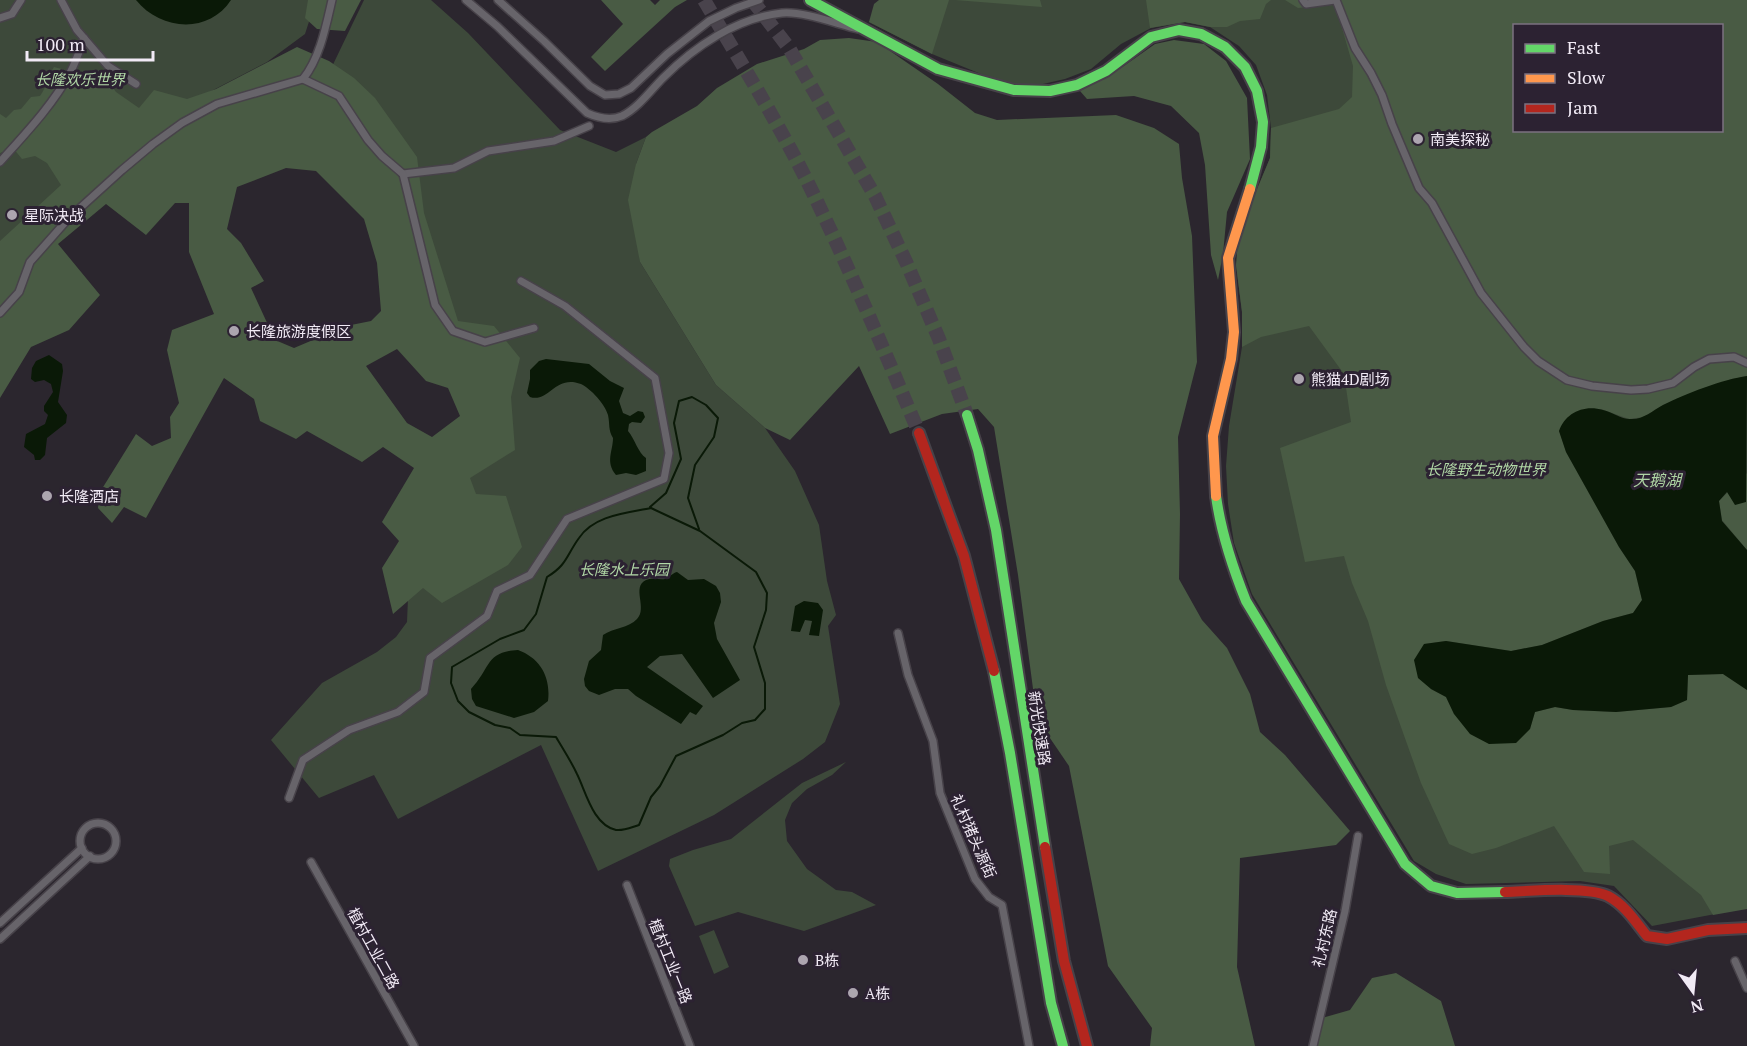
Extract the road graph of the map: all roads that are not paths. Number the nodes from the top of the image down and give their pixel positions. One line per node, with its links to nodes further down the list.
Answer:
1 (21, 0): 10 (street)
2 (62, 0): 12 (street)
3 (333, 0): 13 (street)
4 (466, 0): 11 (street)
5 (498, 0): 6 (street)
6 (759, 0)
7 (810, 0): 11 (main road)
8 (1303, 0): 9 (street)
9 (1336, 0): 21 (street)
10 (0, 18)
11 (867, 32): 32 (main road)
12 (84, 38): 14 (street); 16 (street)
13 (303, 79): 17 (street); 19 (street)
14 (136, 84)
15 (590, 126): 17 (street)
16 (0, 162)
17 (403, 174): 20 (street)
18 (521, 281): 25 (street)
19 (0, 313)
20 (534, 328)
21 (1747, 363)
22 (967, 415): 40 (main road, 新光快速路)
23 (919, 433): 39 (main road)
24 (898, 633): 38 (street, 礼村猪头源街)
25 (289, 798)
26 (1358, 836): 41 (street, 礼村东路)
27 (82, 848): 28 (street); 28 (street); 31 (street)
28 (90, 856): 33 (street)
29 (311, 862): 36 (street, 植村工业二路)
30 (627, 885): 37 (street, 植村工业一路)
31 (0, 923)
32 (1747, 928)
33 (0, 939)
34 (1735, 961): 35 (street)
35 (1747, 988)
36 (414, 1046)
37 (690, 1046)
38 (1029, 1046)
39 (1063, 1046)
40 (1088, 1046)
41 (1313, 1046)

